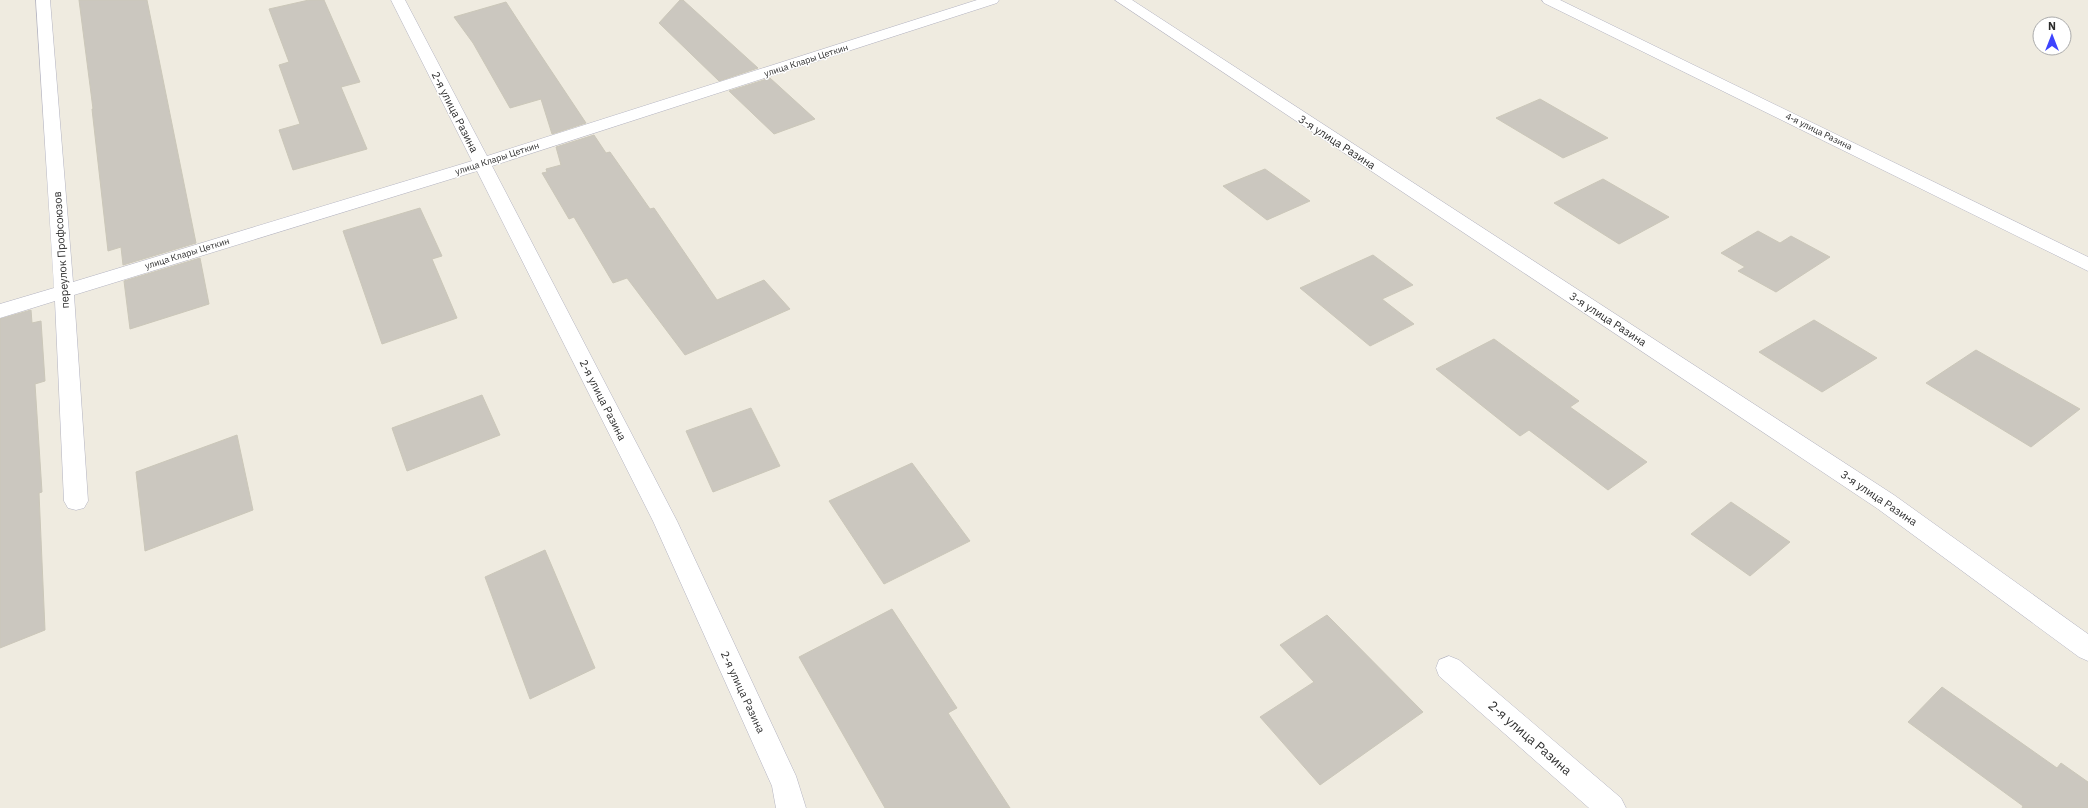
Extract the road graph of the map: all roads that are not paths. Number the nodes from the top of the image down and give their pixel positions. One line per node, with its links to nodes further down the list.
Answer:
1 (43, 0): 8 (street, переулок Профсоюзов)
2 (398, 0): 6 (street, 2-я улица Разина)
3 (992, 0): 6 (street, улица Клары Цеткин)
4 (1122, 0): 11 (street, 3-я улица Разина)
5 (1549, 0): 7 (street, 4-я улица Разина)
6 (481, 164): 8 (street, улица Клары Цеткин); 13 (street, 2-я улица Разина)
7 (2088, 265)
8 (64, 291): 9 (street, улица Клары Цеткин); 10 (street, переулок Профсоюзов)
9 (0, 311)
10 (76, 501)
11 (2088, 649)
12 (1449, 668): 14 (street, 2-я улица Разина)
13 (791, 808)
14 (1611, 808)

